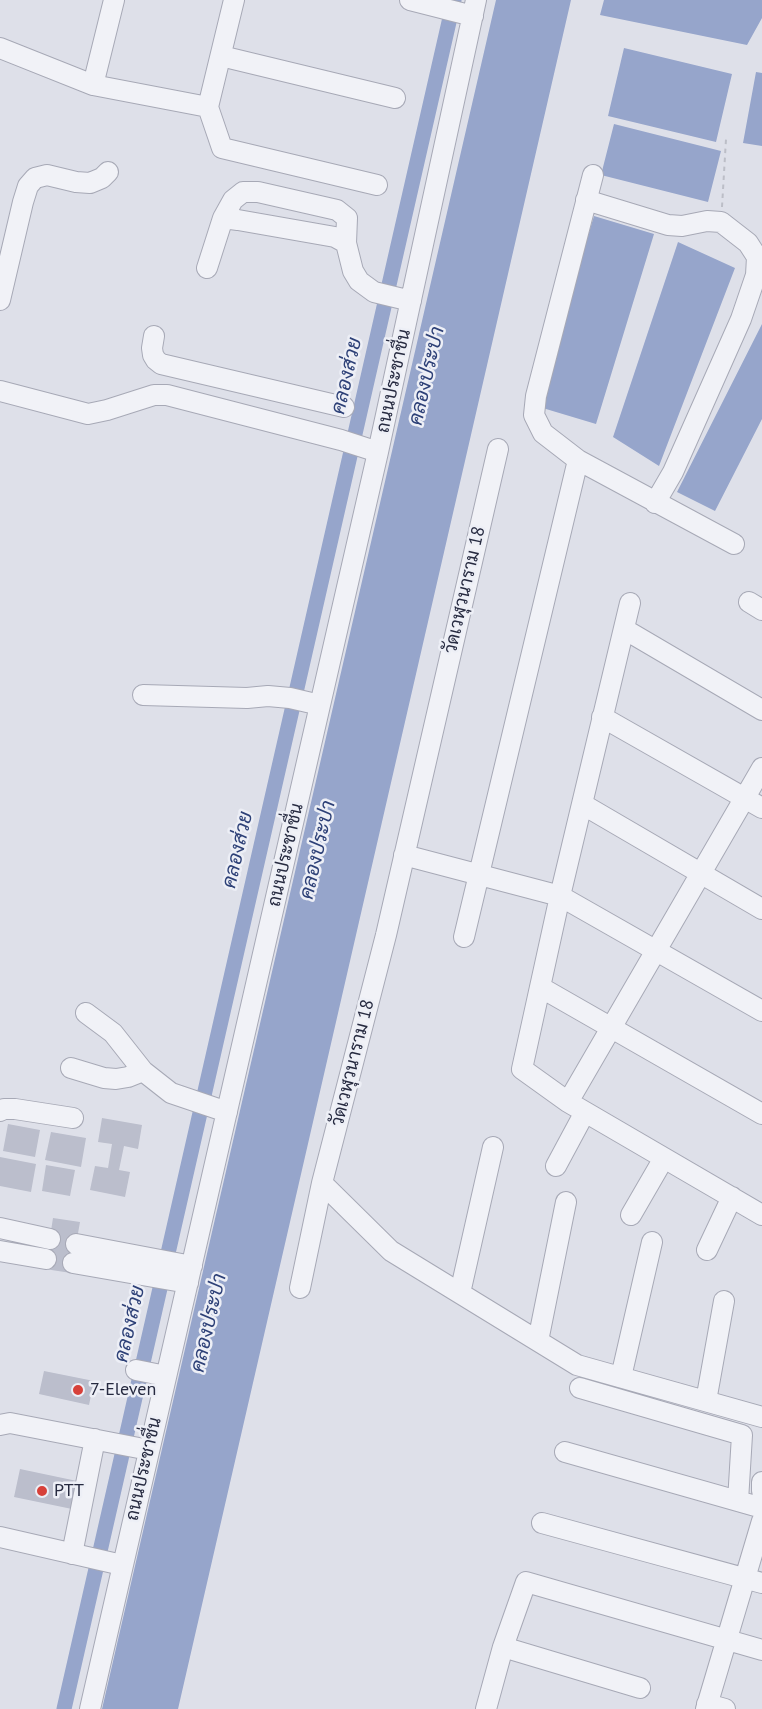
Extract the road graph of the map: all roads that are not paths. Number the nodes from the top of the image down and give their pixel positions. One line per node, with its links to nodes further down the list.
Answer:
1 (114, 0): 7 (street)
2 (234, 0): 6 (street)
3 (410, 0): 4 (street)
4 (472, 10): 19 (street, ถนนประชาชื่น)
5 (0, 48): 7 (street)
6 (221, 56): 8 (street); 9 (street)
7 (93, 85): 9 (street)
8 (395, 98)
9 (208, 108): 12 (street)
10 (108, 172): 18 (street)
11 (593, 175): 13 (street)
12 (377, 185)
13 (586, 200): 16 (street); 27 (street)
14 (223, 218): 15 (street); 15 (street); 17 (street)
15 (346, 243): 19 (street)
16 (759, 257): 28 (street)
17 (207, 268)
18 (0, 300)
19 (411, 301): 26 (street, ถนนประชาชื่น)
20 (154, 336): 21 (street)
21 (258, 388): 23 (street); 24 (street)
22 (0, 391): 24 (street)
23 (344, 407)
24 (251, 418): 26 (street)
25 (498, 449): 40 (street, วัดเวฬุวนาราม 18)
26 (378, 452): 33 (street, ถนนประชาชื่น)
27 (578, 460): 28 (street); 42 (street)
28 (655, 503): 29 (street)
29 (734, 544)
30 (630, 603): 31 (street)
31 (624, 629): 34 (street); 35 (street)
32 (143, 695): 33 (street)
33 (320, 705): 55 (street, ถนนประชาชื่น)
34 (762, 710)
35 (602, 717): 37 (street); 38 (street)
36 (762, 768): 37 (street)
37 (745, 798): 39 (street); 41 (street)
38 (582, 804): 41 (street); 43 (street)
39 (762, 808)
40 (404, 855): 42 (street); 61 (street, วัดเวฬุวนาราม 18)
41 (701, 873): 44 (street); 46 (street)
42 (479, 874): 43 (street); 45 (street)
43 (560, 896): 46 (street); 47 (street)
44 (762, 909)
45 (464, 937)
46 (657, 950): 48 (street); 50 (street)
47 (540, 987): 50 (street); 53 (street)
48 (762, 1011)
49 (86, 1013): 52 (street)
50 (612, 1027): 53 (street); 56 (street)
51 (71, 1068): 52 (street)
52 (143, 1071): 55 (street)
53 (577, 1107): 59 (street); 60 (street)
54 (0, 1111): 57 (street)
55 (227, 1112): 73 (street, ถนนประชาชื่น)
56 (762, 1114)
57 (73, 1118)
58 (493, 1147): 75 (street)
59 (664, 1158): 62 (street); 64 (street)
60 (556, 1166)
61 (322, 1183): 74 (street, วัดเวฬุวนาราม 18); 75 (street)
62 (732, 1197): 65 (street); 69 (street)
63 (566, 1202): 77 (street)
64 (631, 1215)
65 (762, 1215)
66 (0, 1228): 67 (street)
67 (50, 1239)
68 (652, 1242): 80 (street)
69 (707, 1250)
70 (0, 1251): 72 (street)
71 (75, 1254): 73 (street)
72 (46, 1259)
73 (190, 1274): 79 (street, ถนนประชาชื่น)
74 (300, 1287)
75 (460, 1293): 77 (street)
76 (724, 1301): 82 (street)
77 (538, 1341): 80 (street)
78 (136, 1370): 79 (street)
79 (162, 1375): 86 (street, ถนนประชาชื่น)
80 (621, 1377): 82 (street)
81 (580, 1388): 90 (street)
82 (706, 1401): 83 (street)
83 (762, 1417)
84 (0, 1425): 85 (street)
85 (98, 1440): 86 (street); 95 (street)
86 (139, 1448): 96 (street, ถนนประชาชื่น)
87 (565, 1452): 90 (street)
88 (762, 1482): 89 (street)
89 (762, 1491)
90 (738, 1501): 91 (street)
91 (762, 1508)
92 (762, 1521): 97 (street)
93 (542, 1523): 97 (street)
94 (0, 1538): 95 (street)
95 (75, 1555): 96 (street)
96 (114, 1563): 103 (street, ถนนประชาชื่น)
97 (753, 1581): 98 (street)
98 (726, 1640): 99 (street); 100 (street); 102 (street)
99 (504, 1647): 101 (street); 104 (street)
100 (762, 1650)
101 (640, 1688)
102 (713, 1707)
103 (90, 1709)
104 (486, 1709)

